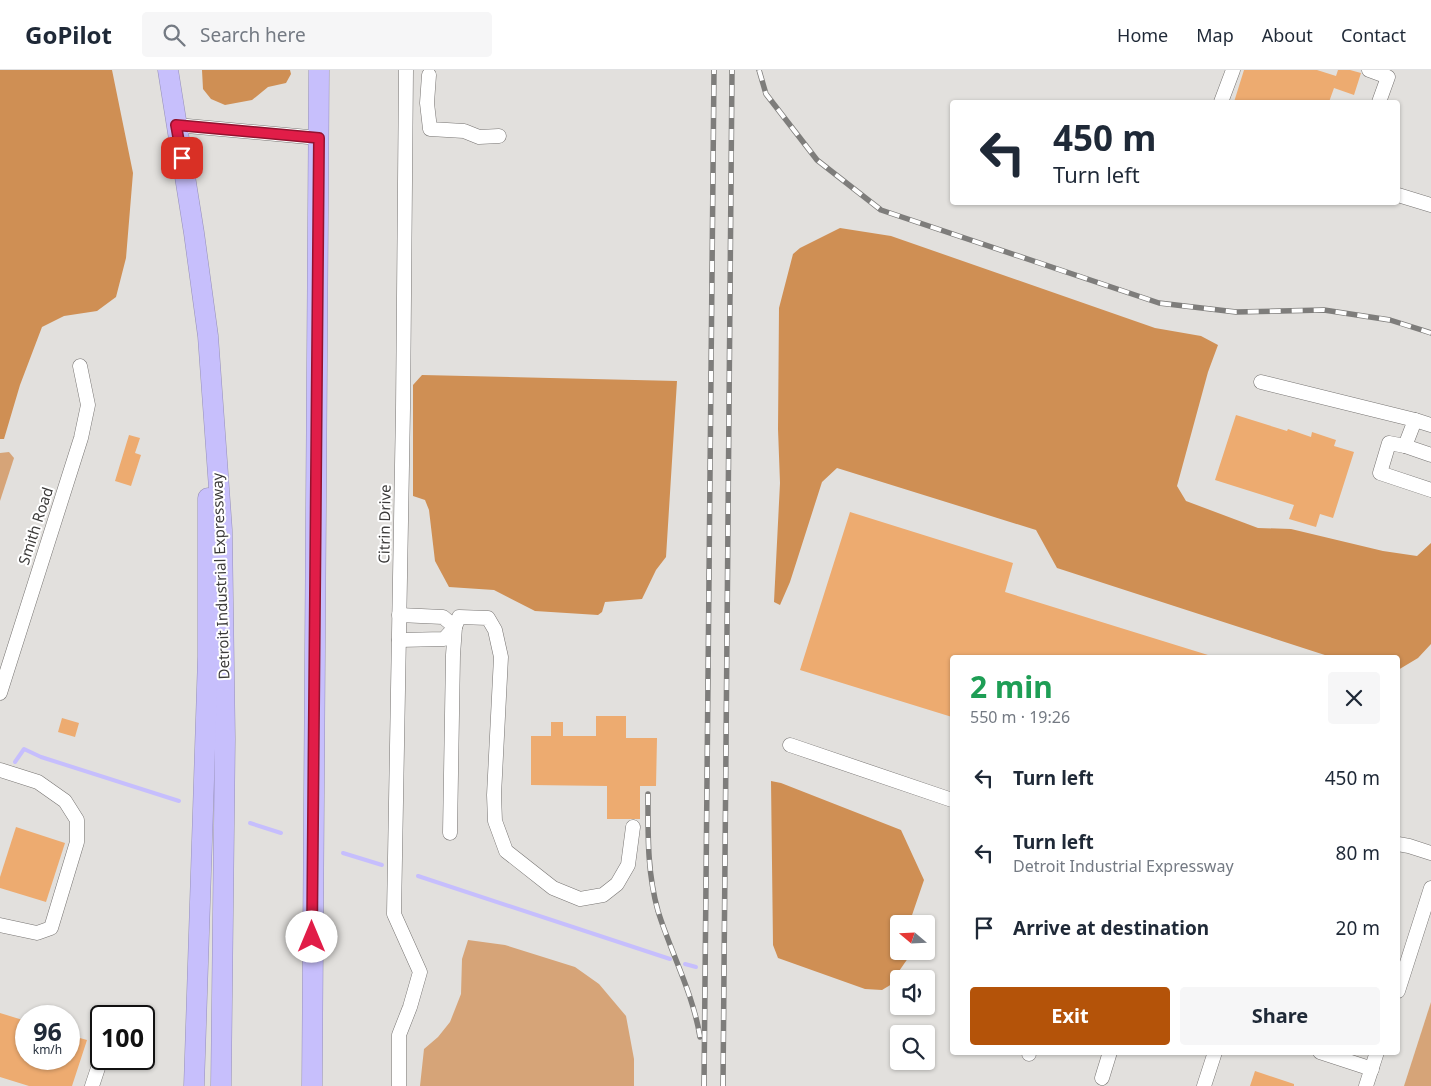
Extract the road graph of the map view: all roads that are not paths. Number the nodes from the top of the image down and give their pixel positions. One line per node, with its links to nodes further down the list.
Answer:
1 (168, 70): 9 (highway, Detroit Industrial Expressway)
2 (320, 70): 11 (highway)
3 (1233, 70): 7 (street)
4 (1369, 70): 8 (street)
5 (429, 72): 6 (street); 10 (street)
6 (406, 73): 22 (street, Citrin Drive)
7 (1222, 100)
8 (1380, 100)
9 (176, 125): 11 (street); 14 (highway, Detroit Industrial Expressway)
10 (499, 136)
11 (319, 138): 46 (highway)
12 (1400, 195): 13 (street)
13 (1431, 205)
14 (208, 336): 44 (highway); 45 (highway, Detroit Industrial Expressway)
15 (80, 366): 25 (street, Smith Road)
16 (1261, 382): 17 (street)
17 (1415, 420): 18 (street); 19 (street)
18 (1431, 425)
19 (1405, 446): 20 (street); 21 (street)
20 (1431, 455)
21 (1431, 490)
22 (400, 615): 23 (street); 24 (street, Citrin Drive)
23 (455, 627): 24 (street); 29 (street); 30 (street)
24 (399, 640): 47 (street, Citrin Drive)
25 (0, 693)
26 (790, 745): 28 (street)
27 (0, 770): 34 (street)
28 (950, 799)
29 (633, 827)
30 (450, 833)
31 (1400, 844): 32 (street)
32 (1431, 854)
33 (1431, 888): 35 (street)
34 (0, 925)
35 (1400, 985)
36 (1109, 1055): 42 (street)
37 (1214, 1055): 48 (street)
38 (1329, 1055): 40 (street)
39 (1376, 1055): 40 (street)
40 (1372, 1069): 49 (street)
41 (97, 1070): 43 (street)
42 (1102, 1078)
43 (92, 1086)
44 (194, 1086)
45 (221, 1086)
46 (312, 1086)
47 (399, 1086)
48 (1204, 1086)
49 (1366, 1086)

